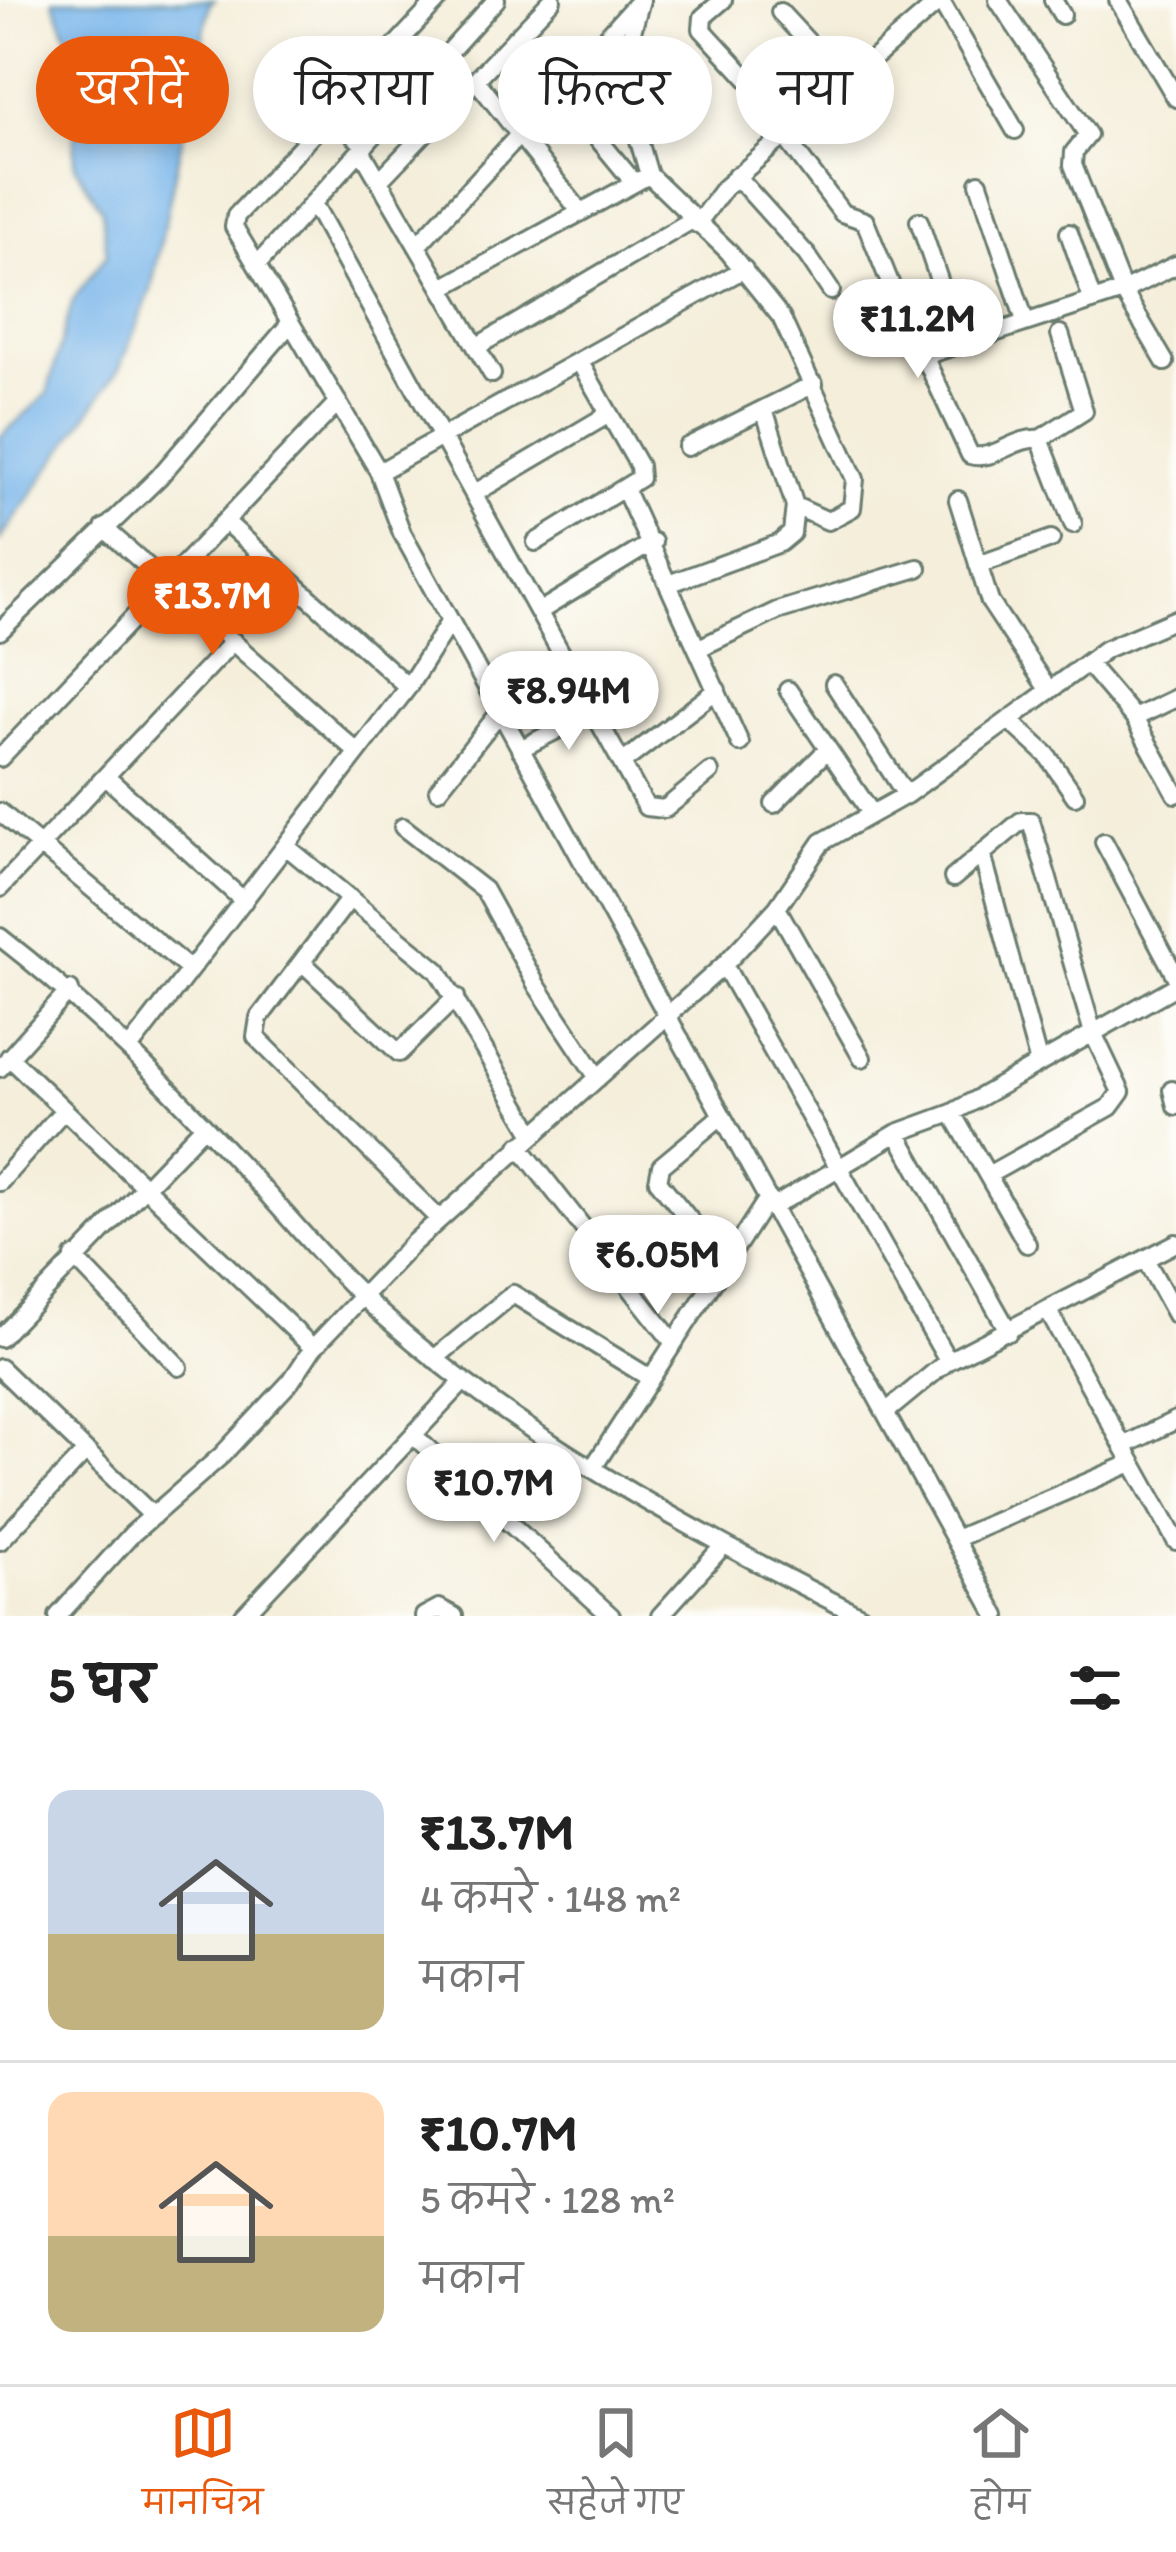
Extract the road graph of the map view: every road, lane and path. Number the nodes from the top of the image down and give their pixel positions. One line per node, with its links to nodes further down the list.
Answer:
1 (438, 0): 10 (street)
2 (552, 0): 11 (street)
3 (640, 0): 12 (street); 30 (street)
4 (723, 0): 16 (street)
5 (941, 0): 14 (street); 20 (street)
6 (998, 0): 44 (street)
7 (1118, 0): 18 (street)
8 (484, 4): 28 (street)
9 (780, 12): 13 (street)
10 (404, 36)
11 (517, 36)
12 (608, 36)
13 (802, 36)
14 (894, 40)
15 (498, 56): 17 (street)
16 (736, 70)
17 (476, 80): 19 (street); 31 (street)
18 (1176, 98)
19 (498, 108)
20 (1015, 130)
21 (303, 144): 39 (street)
22 (359, 144): 28 (street)
23 (511, 144): 38 (street)
24 (526, 144): 34 (street)
25 (609, 144): 30 (street)
26 (772, 144): 29 (street)
27 (796, 144): 51 (street)
28 (363, 148): 31 (street); 33 (street)
29 (736, 176): 36 (street); 43 (street)
30 (640, 178): 34 (street); 36 (street)
31 (379, 181): 38 (street)
32 (979, 183): 46 (street)
33 (313, 203): 39 (street); 59 (street)
34 (578, 210): 42 (street)
35 (919, 221): 49 (street)
36 (694, 222): 41 (street); 50 (street)
37 (1069, 233): 45 (street)
38 (417, 246): 42 (street)
39 (257, 265): 47 (street)
40 (1176, 265): 44 (street)
41 (744, 269): 52 (street); 55 (street)
42 (442, 288): 50 (street)
43 (831, 291)
44 (1123, 291): 45 (street); 53 (street)
45 (1092, 299): 46 (street)
46 (1025, 321): 49 (street)
47 (288, 326): 56 (street); 69 (street)
48 (1060, 334): 60 (street)
49 (961, 345): 51 (street)
50 (476, 347): 54 (street)
51 (924, 356): 60 (street)
52 (579, 361): 58 (street); 59 (street)
53 (1165, 362)
54 (492, 374)
55 (814, 384): 57 (street); 66 (street)
56 (338, 402): 62 (street); 67 (street)
57 (764, 410): 61 (street); 66 (street)
58 (609, 414): 63 (street); 64 (street)
59 (444, 436): 62 (street); 64 (street)
60 (1040, 439): 68 (street)
61 (687, 447)
62 (379, 472): 80 (street)
63 (625, 490): 71 (street); 72 (street)
64 (475, 493): 77 (street)
65 (958, 500): 73 (street)
66 (795, 506): 76 (street)
67 (227, 523): 75 (street); 85 (street)
68 (1073, 524)
69 (104, 528): 75 (street); 79 (street)
70 (1051, 539): 73 (street)
71 (536, 542)
72 (653, 542): 76 (street); 77 (street)
73 (978, 565): 88 (street)
74 (918, 568): 82 (street)
75 (167, 583): 81 (street); 98 (street)
76 (671, 583): 82 (street)
77 (540, 611): 90 (street)
78 (1176, 619): 83 (street)
79 (0, 631)
80 (445, 632): 85 (street); 91 (street)
81 (233, 641): 97 (street); 101 (street)
82 (699, 649): 86 (street)
83 (1087, 663): 88 (street); 92 (street)
84 (834, 684): 104 (street)
85 (408, 687): 97 (street)
86 (717, 690): 94 (street); 99 (street)
87 (788, 690): 95 (street)
88 (1049, 691): 93 (street)
89 (1176, 698): 92 (street)
90 (594, 711): 96 (street); 99 (street)
91 (500, 712): 96 (street); 102 (street)
92 (1134, 718): 103 (street)
93 (1010, 720): 104 (street); 105 (street)
94 (740, 743)
95 (828, 748): 106 (street); 107 (street)
96 (520, 749): 126 (street)
97 (356, 752): 112 (street)
98 (0, 758)
99 (622, 763): 100 (street)
100 (710, 772)
101 (106, 777): 111 (street); 117 (street)
102 (438, 790)
103 (1176, 794)
104 (906, 795): 107 (street)
105 (1075, 796)
106 (774, 804)
107 (870, 811): 118 (street)
108 (0, 812): 111 (street)
109 (403, 827): 132 (street)
110 (1104, 842): 123 (street)
111 (44, 845): 115 (street); 122 (street)
112 (287, 847): 116 (street); 117 (street)
113 (982, 854): 114 (street); 127 (street); 131 (street)
114 (953, 878)
115 (0, 889)
116 (350, 898): 120 (street); 125 (street)
117 (244, 901): 122 (street)
118 (777, 908): 121 (street); 129 (street)
119 (0, 937): 124 (street)
120 (302, 962): 125 (street); 144 (street)
121 (724, 964): 126 (street); 139 (street)
122 (189, 969): 128 (street)
123 (1176, 982): 127 (street)
124 (70, 990): 128 (street); 130 (street)
125 (456, 998): 138 (street)
126 (665, 1018): 132 (street); 135 (street)
127 (1094, 1033): 131 (street); 140 (street)
128 (129, 1049): 136 (street)
129 (862, 1058)
130 (5, 1063): 133 (street)
131 (1039, 1064): 134 (street)
132 (598, 1078): 138 (street)
133 (64, 1110): 141 (street); 142 (street)
134 (952, 1113): 137 (street); 140 (street)
135 (720, 1117): 143 (street); 149 (street)
136 (204, 1126): 142 (street); 150 (street)
137 (897, 1133): 139 (street); 153 (street)
138 (526, 1140): 144 (street); 155 (street)
139 (841, 1165): 143 (street); 158 (street)
140 (988, 1175): 146 (street)
141 (0, 1182)
142 (147, 1189): 147 (street); 156 (street)
143 (770, 1202): 149 (street); 163 (street)
144 (440, 1219): 150 (street)
145 (1176, 1243): 148 (street)
146 (1027, 1244)
147 (74, 1256): 154 (street); 159 (street)
148 (1145, 1259): 151 (street); 152 (street)
149 (725, 1263): 155 (street)
150 (361, 1295): 156 (street); 157 (street)
151 (1048, 1311): 153 (street); 166 (street)
152 (1176, 1315)
153 (1009, 1332): 158 (street)
154 (0, 1338)
155 (673, 1342): 161 (street)
156 (313, 1348): 170 (street)
157 (434, 1359): 161 (street); 162 (street)
158 (947, 1361): 163 (street)
159 (179, 1366)
160 (0, 1368): 167 (street)
161 (650, 1378): 169 (street)
162 (462, 1383): 165 (street); 169 (street)
163 (886, 1412): 171 (street)
164 (1176, 1420): 166 (street)
165 (413, 1435): 176 (street); 179 (street)
166 (1123, 1446): 168 (street)
167 (86, 1451): 170 (street); 172 (street)
168 (1132, 1463): 171 (street); 173 (street)
169 (594, 1466): 174 (street)
170 (152, 1516): 175 (street)
171 (955, 1539): 182 (street)
172 (0, 1541)
173 (1176, 1541)
174 (723, 1546): 180 (street); 181 (street)
175 (70, 1612)
176 (243, 1616)
177 (424, 1616): 178 (street)
178 (454, 1616)
179 (611, 1616)
180 (660, 1616)
181 (861, 1616)
182 (997, 1616)

